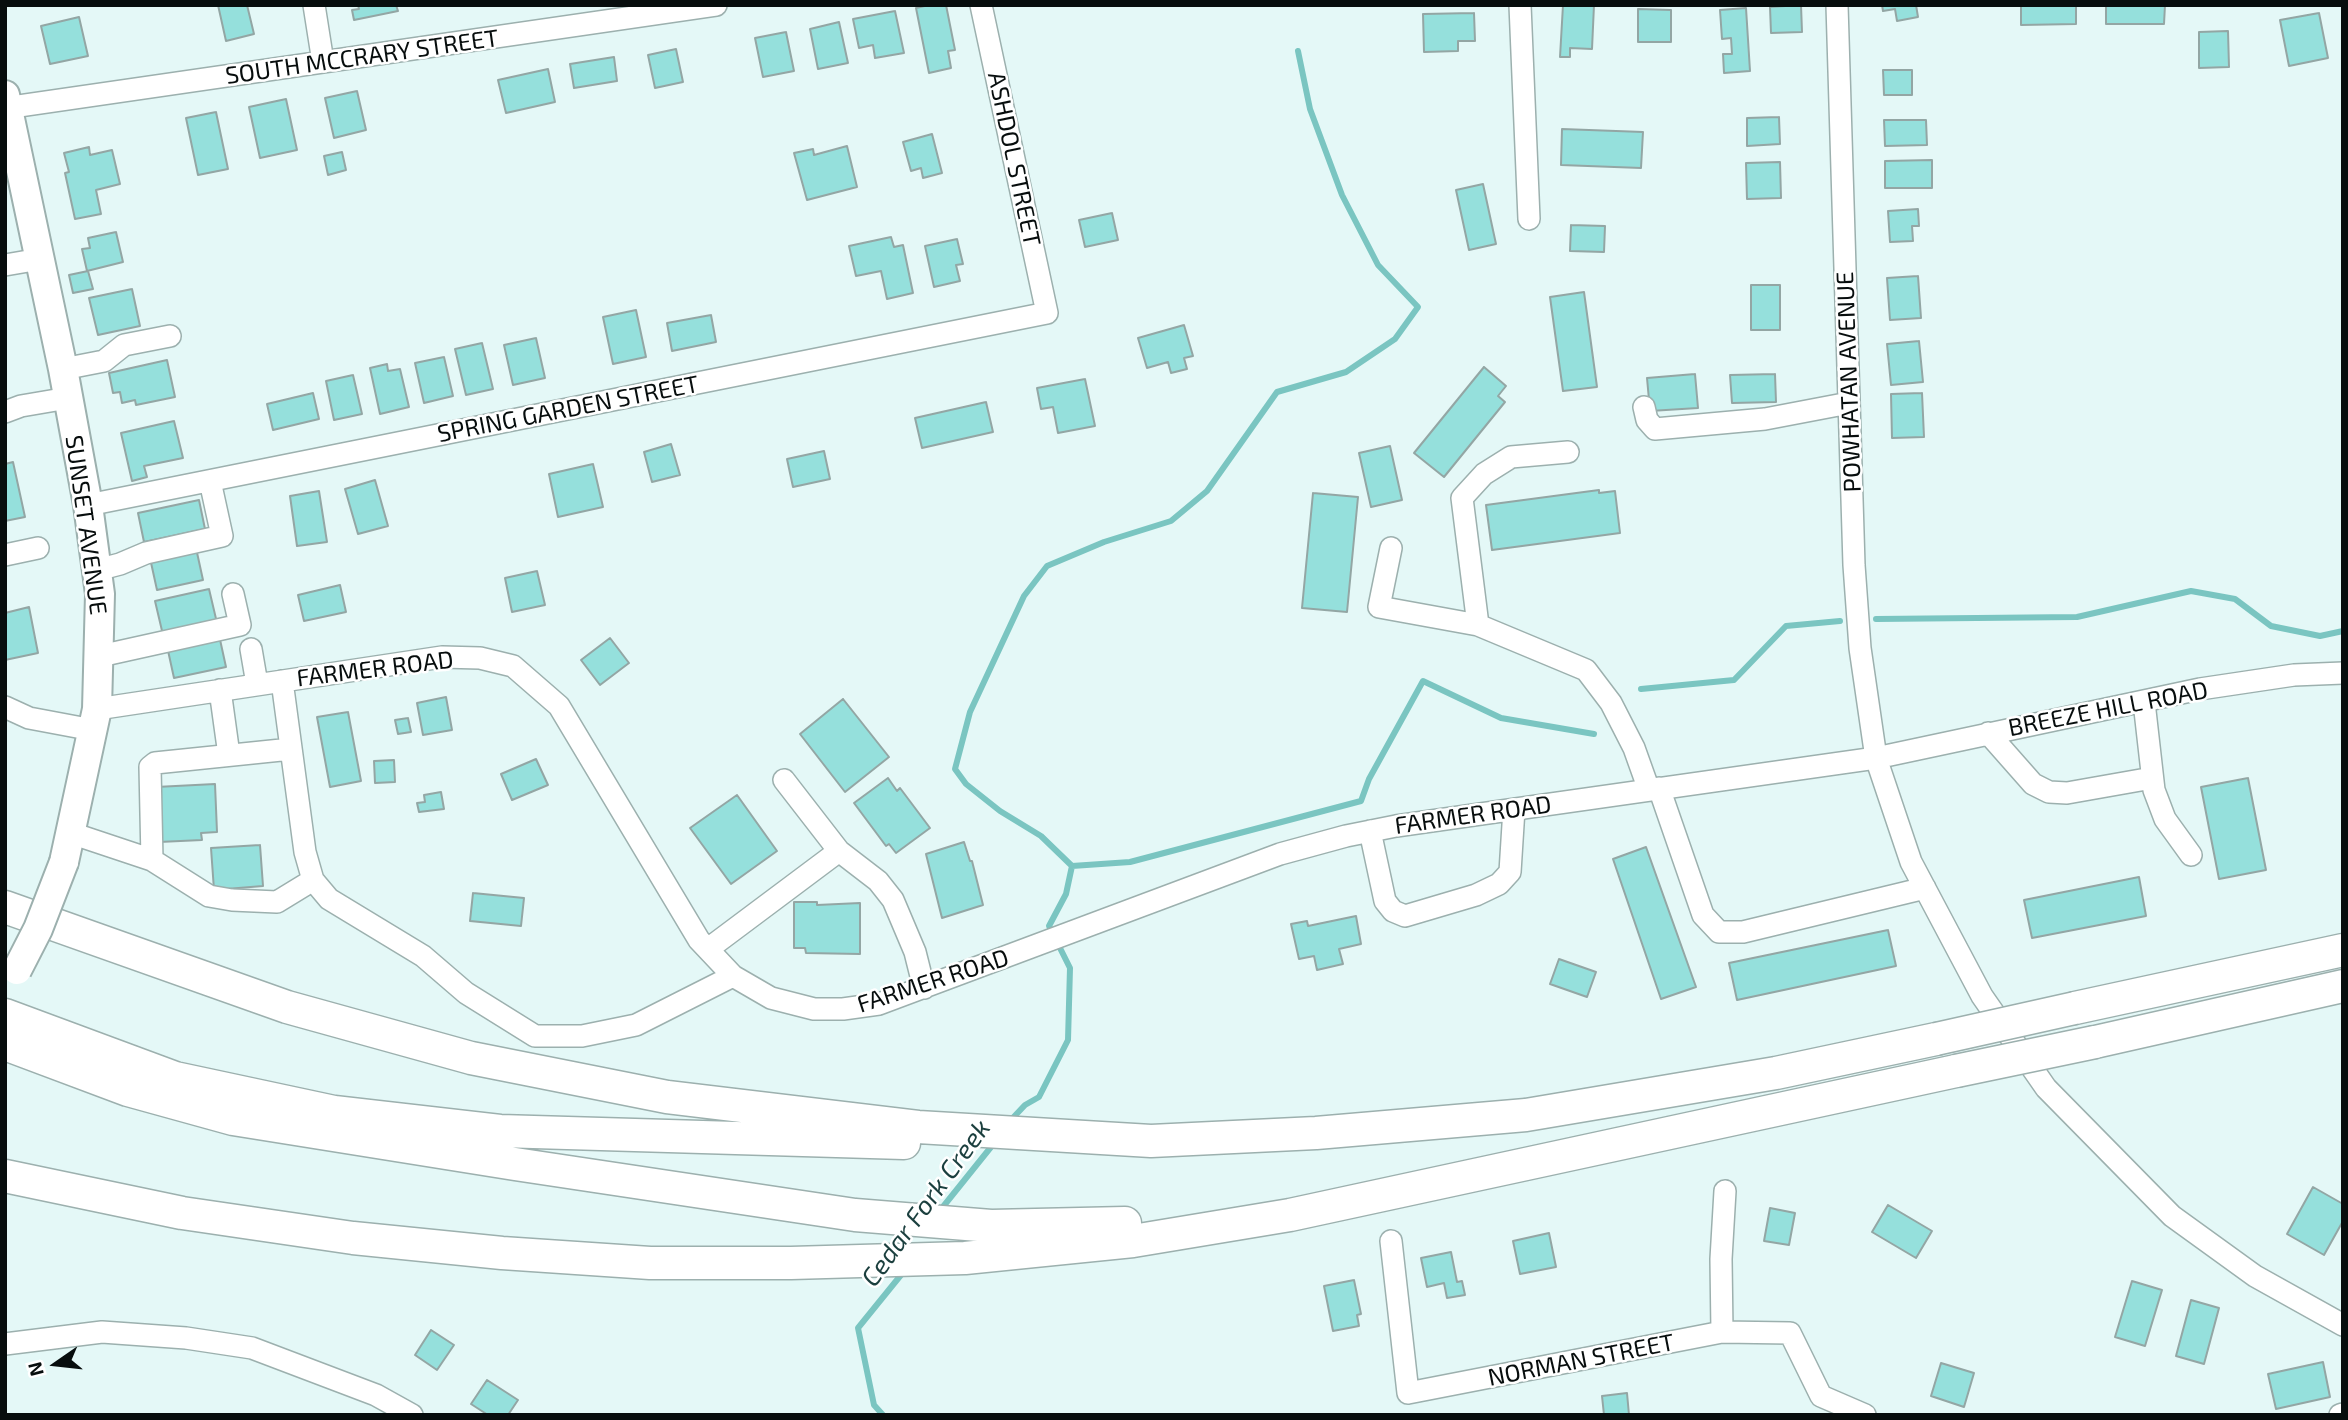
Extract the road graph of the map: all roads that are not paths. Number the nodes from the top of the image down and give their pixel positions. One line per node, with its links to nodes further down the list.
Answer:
1 (314, 5): 7 (street)
2 (716, 5): 6 (street, SOUTH MCCRARY STREET)
3 (981, 5): 12 (street, ASHDOL STREET)
4 (1520, 5): 9 (street)
5 (1837, 5): 16 (street, POWHATAN AVENUE)
6 (663, 9): 7 (street, SOUTH MCCRARY STREET)
7 (323, 62): 8 (street, SOUTH MCCRARY STREET)
8 (6, 104): 10 (main road, SUNSET AVENUE)
9 (1529, 219)
10 (40, 258): 11 (street); 14 (main road, SUNSET AVENUE)
11 (5, 265)
12 (1047, 313): 20 (street, SPRING GARDEN STREET)
13 (170, 336): 14 (street)
14 (63, 369): 15 (main road, SUNSET AVENUE)
15 (68, 398): 18 (street); 21 (main road, SUNSET AVENUE)
16 (1849, 403): 17 (street); 40 (street, POWHATAN AVENUE)
17 (1644, 407)
18 (5, 412)
19 (1568, 453): 27 (street)
20 (210, 481): 21 (street, SPRING GARDEN STREET); 25 (street)
21 (88, 505): 25 (main road, SUNSET AVENUE)
22 (38, 548): 24 (street)
23 (1391, 548): 27 (street)
24 (5, 555)
25 (96, 570): 29 (main road, SUNSET AVENUE)
26 (233, 594): 29 (street)
27 (1478, 625): 43 (street)
28 (251, 649): 32 (street)
29 (100, 656): 36 (main road, SUNSET AVENUE)
30 (2343, 674): 34 (street, BREEZE HILL ROAD)
31 (282, 681): 32 (street, FARMER ROAD); 38 (street); 53 (street, FARMER ROAD)
32 (257, 684): 33 (street, FARMER ROAD)
33 (220, 690): 36 (street, FARMER ROAD); 39 (street)
34 (2144, 702): 37 (street, BREEZE HILL ROAD); 41 (street)
35 (5, 707): 36 (street, FARMER ROAD)
36 (95, 719): 46 (main road, SUNSET AVENUE)
37 (1988, 733): 40 (street, BREEZE HILL ROAD); 41 (street)
38 (291, 749): 39 (street); 50 (street)
39 (229, 755): 49 (street)
40 (1876, 758): 43 (street, FARMER ROAD); 51 (street, POWHATAN AVENUE)
41 (2152, 778): 48 (street)
42 (784, 780): 47 (street)
43 (1654, 789): 44 (street, FARMER ROAD); 51 (street)
44 (1514, 809): 45 (street, FARMER ROAD); 45 (street)
45 (1370, 831): 58 (street, FARMER ROAD)
46 (71, 833): 49 (street); 56 (main road, SUNSET AVENUE, bridge)
47 (839, 851): 53 (street); 58 (street)
48 (2191, 855)
49 (152, 860): 50 (street)
50 (313, 880): 55 (street)
51 (1925, 888): 66 (street, POWHATAN AVENUE)
52 (5, 908): 61 (highway)
53 (708, 949): 55 (street, FARMER ROAD)
54 (2343, 950): 61 (highway, bridge)
55 (733, 976): 58 (street, FARMER ROAD)
56 (11, 978)
57 (2343, 986): 64 (highway, bridge)
58 (924, 988)
59 (5, 1015): 61 (highway)
60 (5, 1044): 64 (highway)
61 (1151, 1141)
62 (5, 1176): 64 (highway)
63 (1726, 1191): 67 (street)
64 (1290, 1215)
65 (1391, 1241): 67 (street, NORMAN STREET)
66 (2343, 1325)
67 (1723, 1332): 70 (street, NORMAN STREET)
68 (5, 1344): 69 (street)
69 (412, 1415)
70 (1865, 1415)

